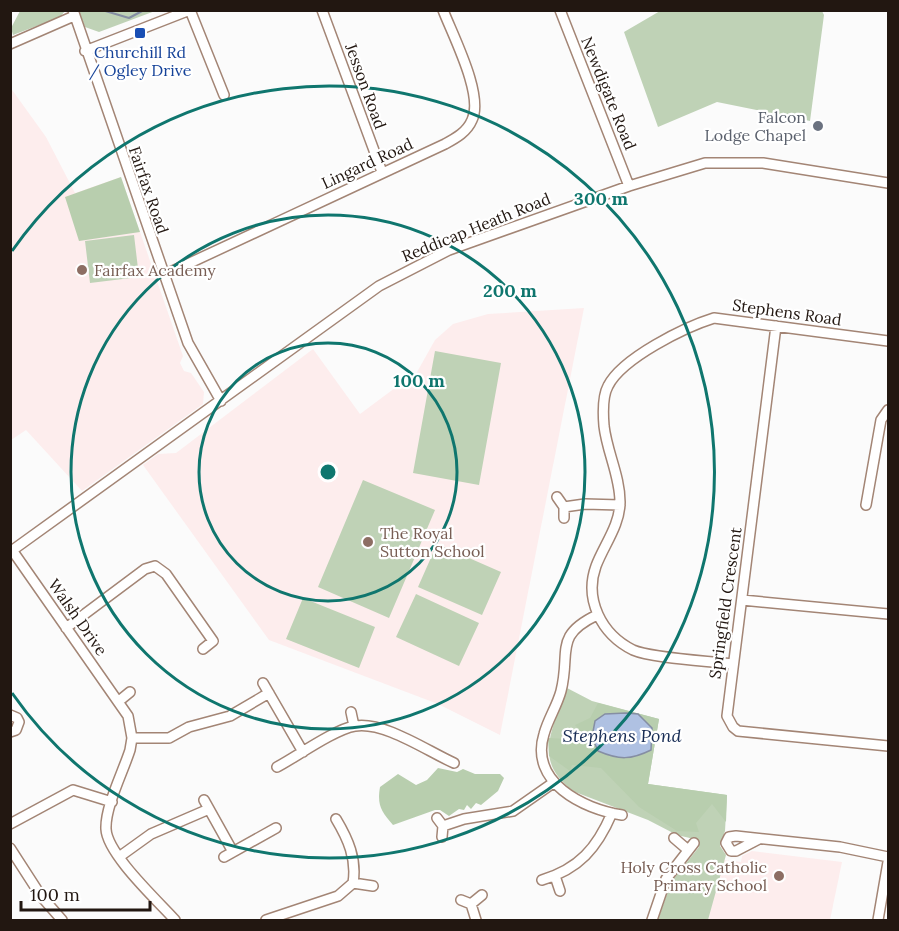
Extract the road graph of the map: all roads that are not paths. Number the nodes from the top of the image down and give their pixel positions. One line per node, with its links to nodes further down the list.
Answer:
1 (190, 10): 7 (street); 8 (street)
2 (322, 10): 9 (street, Jesson Road)
3 (442, 10): 9 (street, Lingard Road)
4 (560, 10): 11 (street, Newdigate Road)
5 (73, 13): 6 (street); 7 (street, Fairfax Road)
6 (10, 44)
7 (85, 51): 12 (street, Fairfax Road)
8 (224, 95)
9 (382, 172): 12 (street, Lingard Road)
10 (888, 183): 11 (street, Reddicap Heath Road)
11 (630, 186): 15 (street, Reddicap Heath Road)
12 (164, 275): 15 (street, Fairfax Road)
13 (776, 326): 14 (street, Stephens Road); 18 (street, Stephens Road); 23 (street, Springfield Crescent)
14 (888, 341)
15 (221, 401): 22 (street, Reddicap Heath Road)
16 (888, 410): 19 (street)
17 (557, 497): 20 (street)
18 (620, 505): 20 (street); 25 (street)
19 (866, 505)
20 (564, 507): 21 (street)
21 (564, 518)
22 (11, 551): 26 (street, Walsh Drive)
23 (742, 600): 24 (street); 28 (street, Springfield Crescent)
24 (888, 614)
25 (597, 615): 28 (street); 42 (street)
26 (66, 628): 27 (street); 32 (street, Walsh Drive)
27 (203, 649)
28 (732, 664): 38 (street, Springfield Crescent)
29 (263, 683): 31 (street)
30 (130, 692): 32 (street)
31 (269, 693): 37 (street); 39 (street)
32 (119, 701): 37 (street, Walsh Drive)
33 (351, 712): 35 (street)
34 (10, 715): 36 (street)
35 (354, 726): 39 (street); 40 (street)
36 (10, 732)
37 (132, 738): 44 (street)
38 (888, 746)
39 (303, 752): 41 (street)
40 (454, 763)
41 (277, 767)
42 (553, 783): 49 (street); 58 (street)
43 (204, 800): 45 (street)
44 (112, 802): 48 (street); 55 (street)
45 (209, 809): 50 (street); 55 (street)
46 (436, 818): 49 (street)
47 (336, 819): 60 (street)
48 (10, 824)
49 (443, 826): 51 (street)
50 (276, 828)
51 (442, 837)
52 (674, 838): 68 (street)
53 (759, 839): 56 (street)
54 (10, 848): 64 (street)
55 (119, 857): 65 (street)
56 (888, 857)
57 (888, 862): 69 (street)
58 (555, 876): 59 (street); 62 (street)
59 (542, 880)
60 (353, 883): 61 (street); 66 (street)
61 (374, 886)
62 (560, 891)
63 (482, 895): 67 (street)
64 (62, 921)
65 (175, 921)
66 (266, 921)
67 (476, 921)
68 (652, 921)
69 (878, 921)

